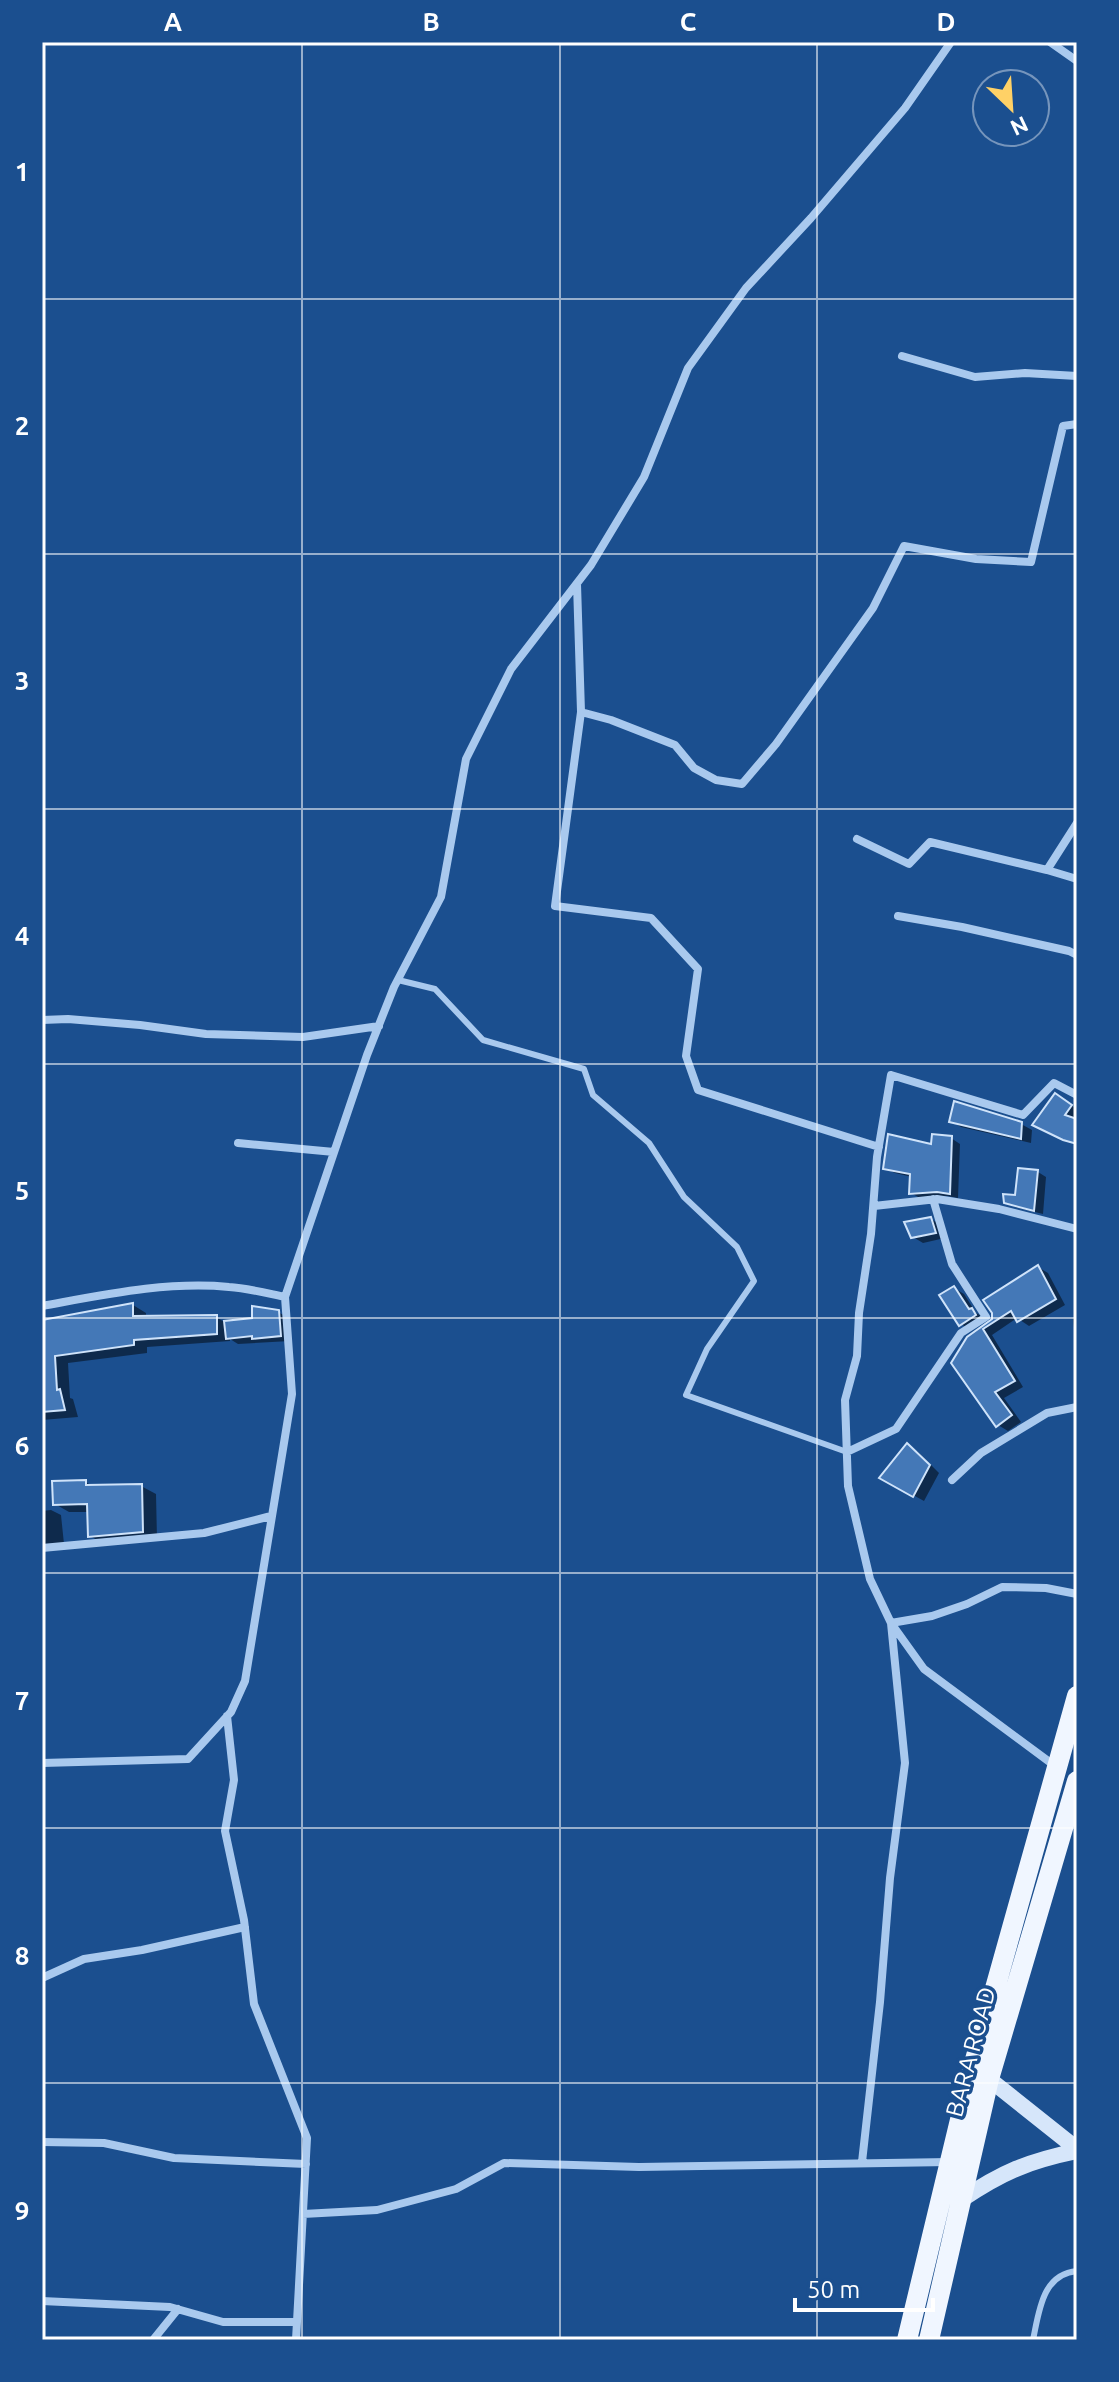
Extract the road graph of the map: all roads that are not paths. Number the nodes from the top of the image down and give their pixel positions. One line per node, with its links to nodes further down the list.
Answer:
1 (951, 42): 7 (street)
2 (1050, 42): 3 (street)
3 (1077, 61)
4 (902, 356): 5 (street)
5 (1077, 376)
6 (1077, 424): 8 (street)
7 (577, 584): 8 (street); 15 (street)
8 (581, 712): 20 (street)
9 (1077, 823): 11 (street)
10 (857, 839): 11 (street)
11 (1047, 870): 12 (street)
12 (1077, 879)
13 (898, 916): 14 (street)
14 (1077, 955)
15 (398, 980): 17 (street); 28 (lane)
16 (42, 1020): 17 (street)
17 (379, 1026): 21 (street)
18 (1077, 1095): 20 (street)
19 (238, 1143): 21 (street)
20 (879, 1147): 23 (street)
21 (334, 1152): 25 (street)
22 (933, 1199): 23 (street); 24 (street); 28 (street)
23 (874, 1206): 28 (street)
24 (1077, 1229)
25 (285, 1297): 26 (street); 30 (street)
26 (42, 1306)
27 (1077, 1407): 29 (street)
28 (847, 1452): 33 (street)
29 (952, 1480)
30 (271, 1516): 31 (street); 35 (street)
31 (42, 1548)
32 (1077, 1594): 33 (street)
33 (891, 1623): 37 (street); 44 (street)
34 (1077, 1696): 37 (main road)
35 (227, 1716): 36 (street); 39 (street)
36 (42, 1763)
37 (1057, 1768): 41 (main road)
38 (1077, 1781): 41 (main road, BARA ROAD)
39 (245, 1927): 40 (street); 46 (street)
40 (42, 1978)
41 (980, 2077): 43 (main road); 45 (main road); 47 (main road, BARA ROAD)
42 (42, 2142): 46 (street)
43 (1077, 2150): 47 (main road)
44 (862, 2162): 45 (street); 48 (street)
45 (950, 2162): 47 (main road)
46 (306, 2164): 48 (street)
47 (952, 2198): 55 (main road); 56 (main road, BARA ROAD)
48 (303, 2214): 52 (street)
49 (1077, 2271): 57 (lane)
50 (42, 2301): 51 (street)
51 (178, 2309): 52 (street); 53 (street)
52 (297, 2322): 54 (street)
53 (153, 2340)
54 (296, 2340)
55 (907, 2340)
56 (929, 2340)
57 (1033, 2340)

